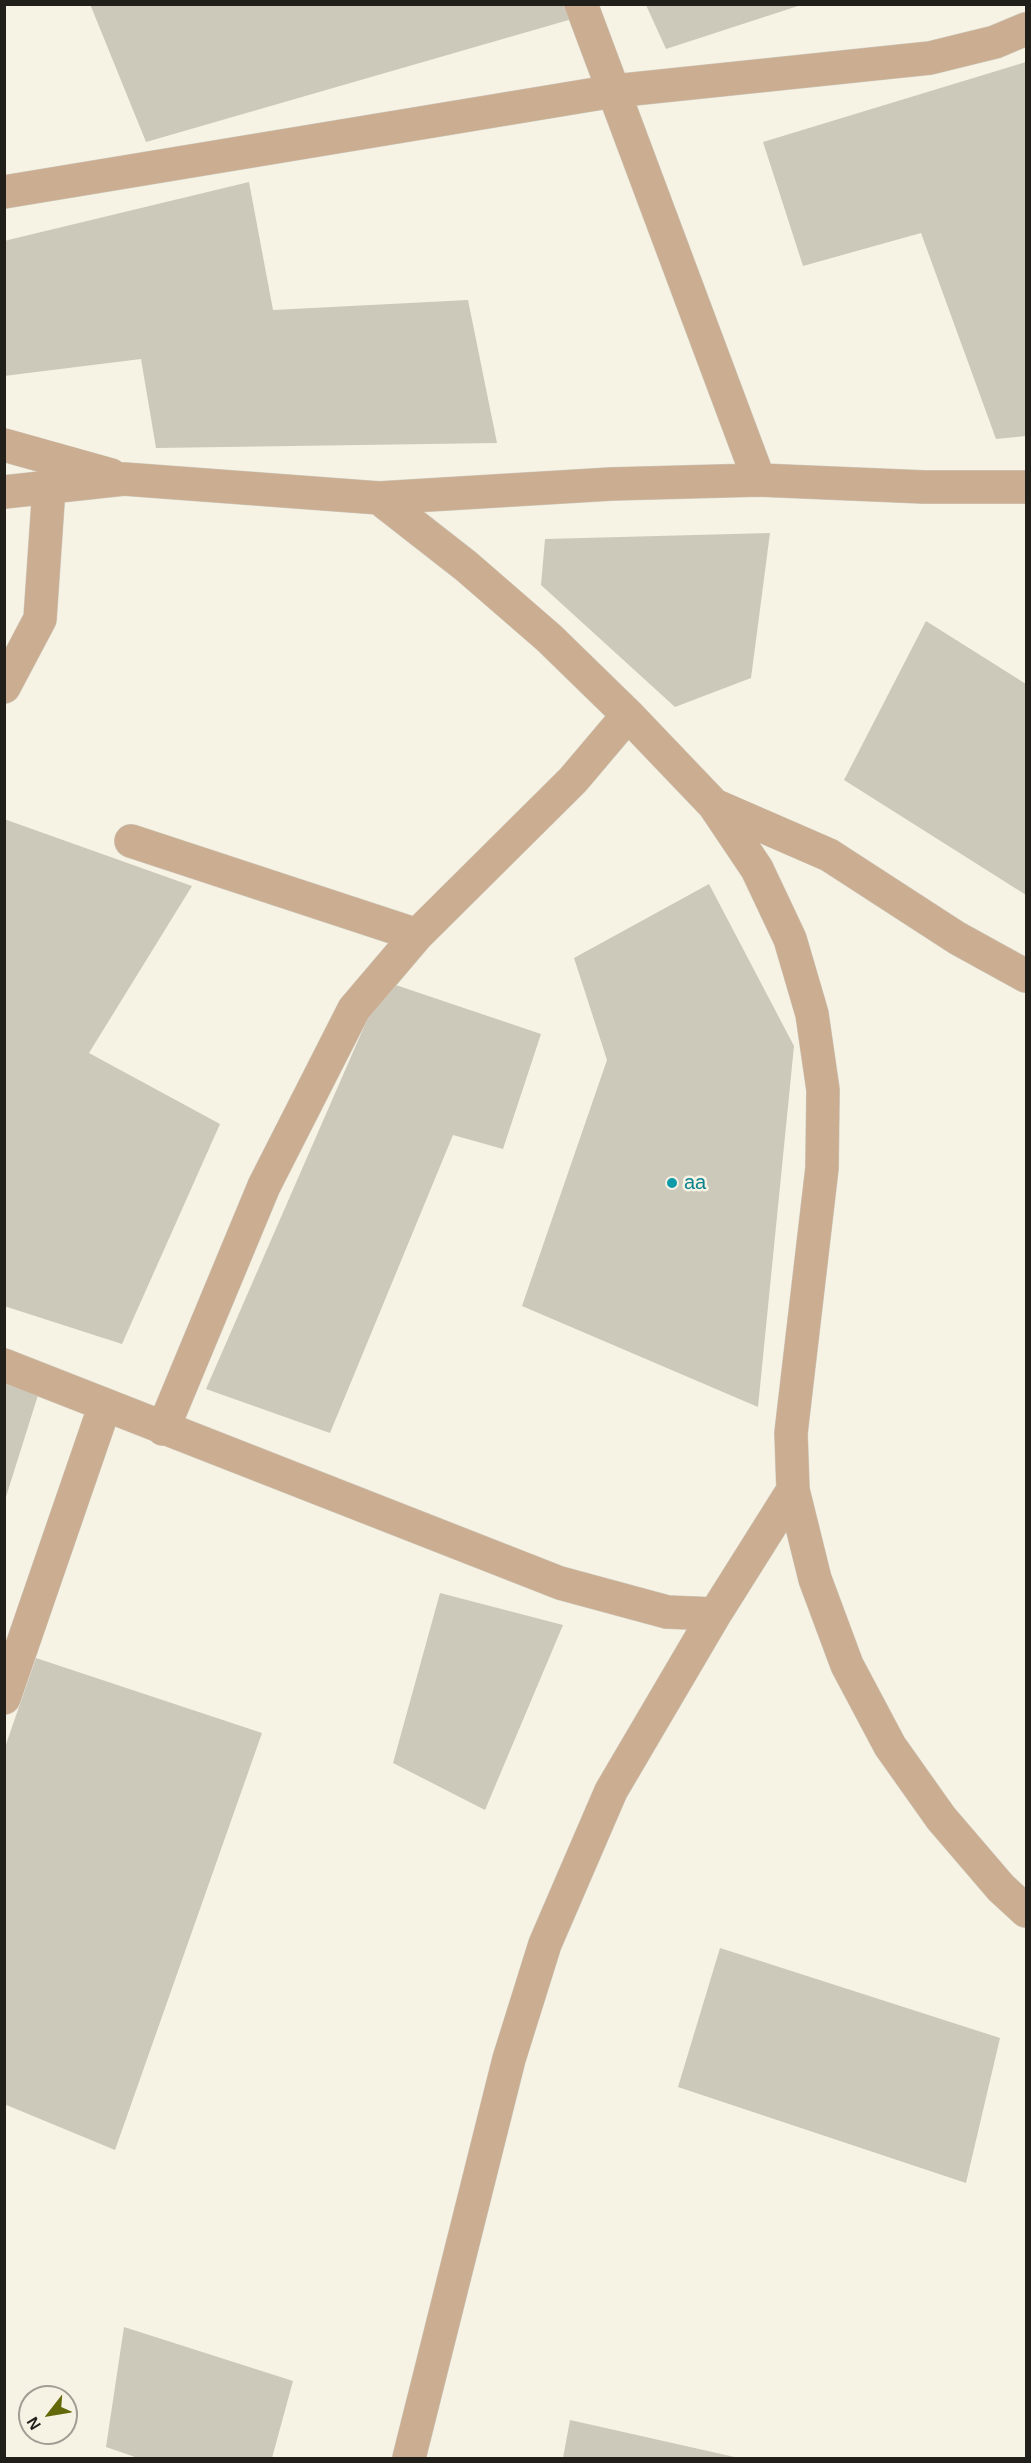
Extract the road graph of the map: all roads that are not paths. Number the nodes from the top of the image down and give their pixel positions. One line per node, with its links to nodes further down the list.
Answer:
1 (581, 4): 3 (street)
2 (1026, 28): 3 (street)
3 (614, 91): 4 (street); 7 (street)
4 (4, 192)
5 (4, 445): 6 (street)
6 (124, 479): 9 (street); 11 (street)
7 (759, 480): 8 (street); 11 (street)
8 (1026, 487)
9 (42, 488): 10 (street); 12 (street)
10 (4, 492)
11 (379, 498): 13 (street)
12 (4, 687)
13 (628, 715): 14 (street); 16 (street)
14 (714, 805): 17 (street); 21 (street)
15 (131, 841): 16 (street)
16 (417, 935): 20 (street)
17 (1026, 976)
18 (4, 1365): 19 (street)
19 (105, 1405): 20 (street); 23 (street)
20 (163, 1429): 22 (street)
21 (793, 1490): 22 (street); 24 (street)
22 (716, 1614): 25 (street)
23 (4, 1698)
24 (1026, 1911)
25 (409, 2458)

